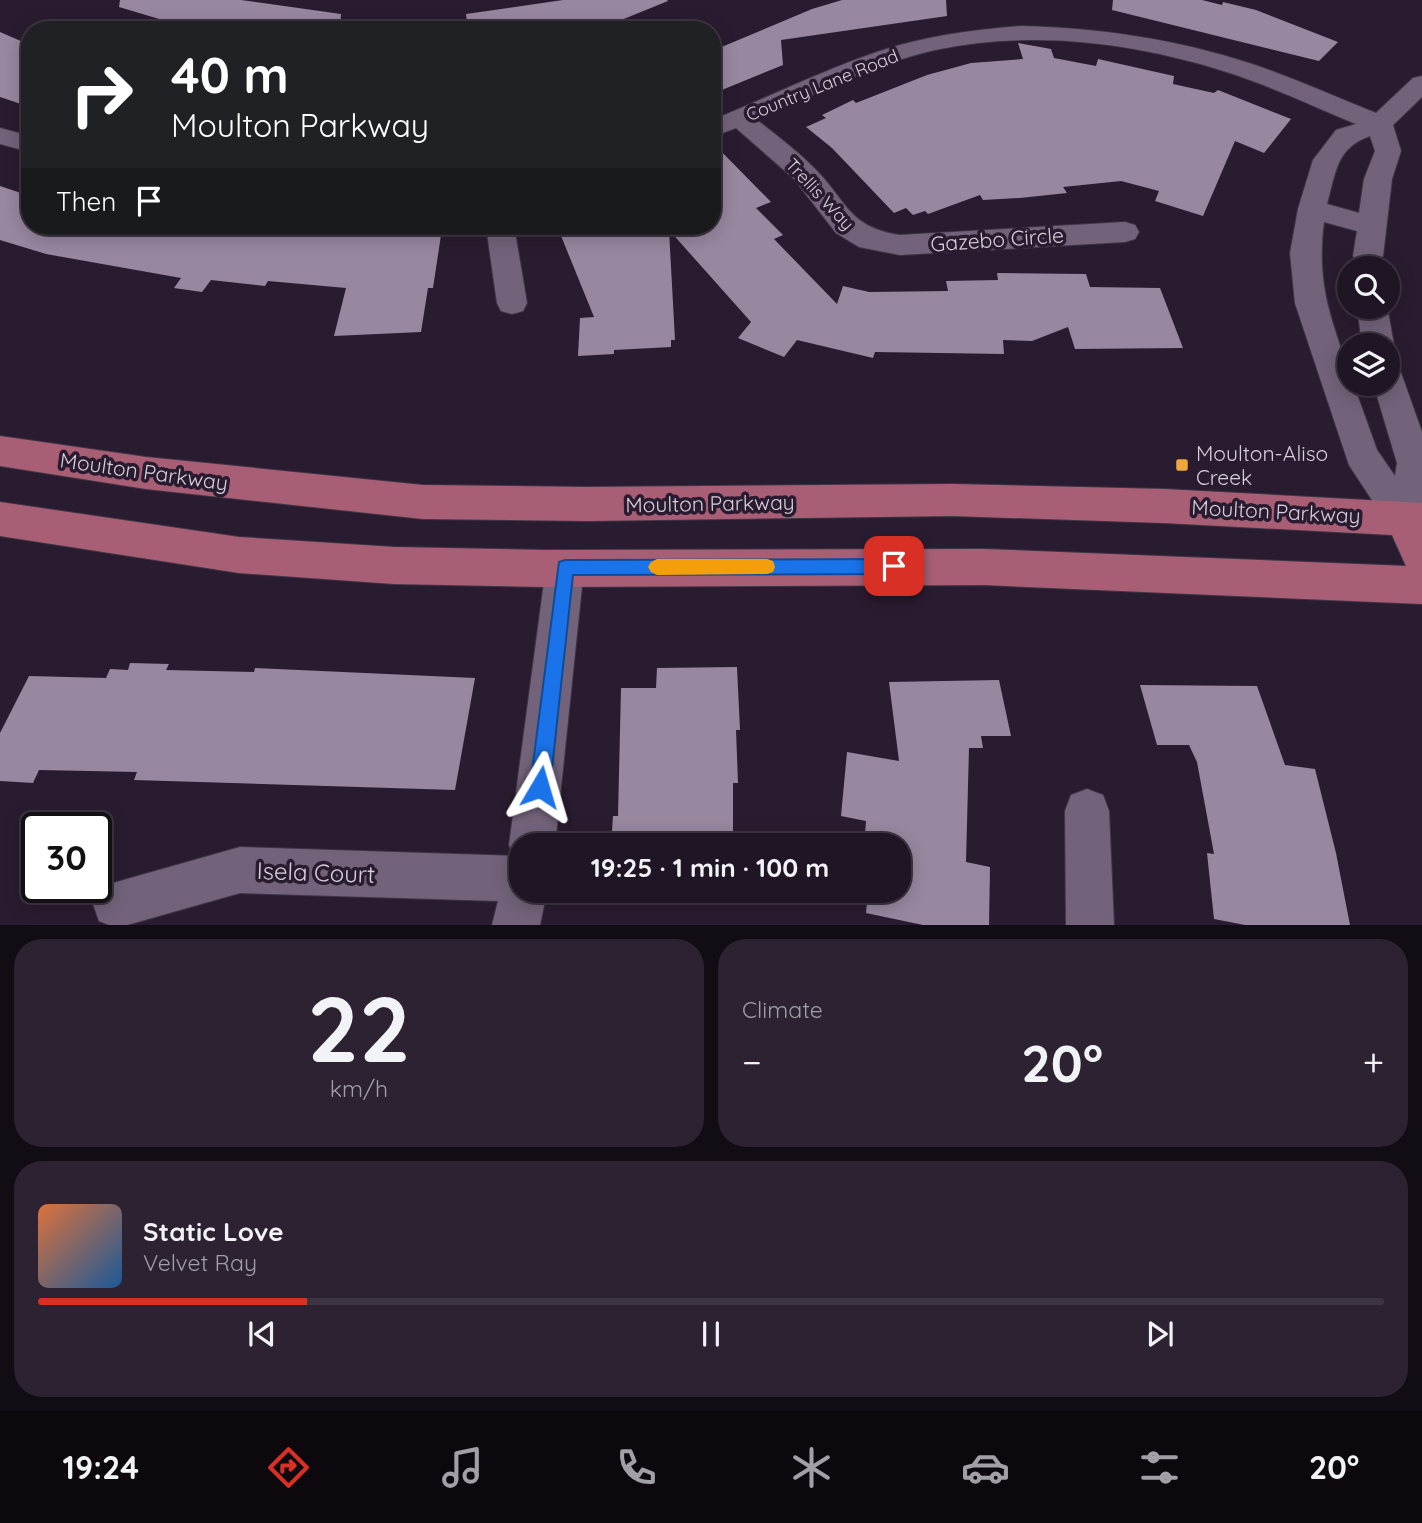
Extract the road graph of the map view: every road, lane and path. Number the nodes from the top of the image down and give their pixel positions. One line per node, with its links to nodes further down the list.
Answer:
1 (1422, 83): 3 (street)
2 (740, 118): 3 (street, Country Lane Road); 4 (street, Country Lane Road); 11 (street, Trellis Way)
3 (1380, 124): 7 (street); 8 (street)
4 (721, 125)
5 (0, 136): 6 (street)
6 (21, 142)
7 (1312, 209): 8 (street); 17 (street)
8 (1372, 226): 12 (street)
9 (1125, 232): 11 (street, Gazebo Circle)
10 (501, 235): 13 (street)
11 (869, 240)
12 (1368, 256)
13 (512, 303)
14 (1393, 396): 17 (street)
15 (0, 451): 17 (main road, Moulton Parkway)
16 (0, 519): 19 (main road)
17 (1413, 519): 18 (main road)
18 (1422, 555)
19 (565, 567): 20 (main road); 22 (street)
20 (1422, 585)
21 (1087, 811): 27 (street)
22 (533, 833)
23 (509, 879): 25 (street, Isela Court)
24 (521, 903): 26 (street)
25 (116, 904)
26 (516, 925)
27 (1090, 925)

